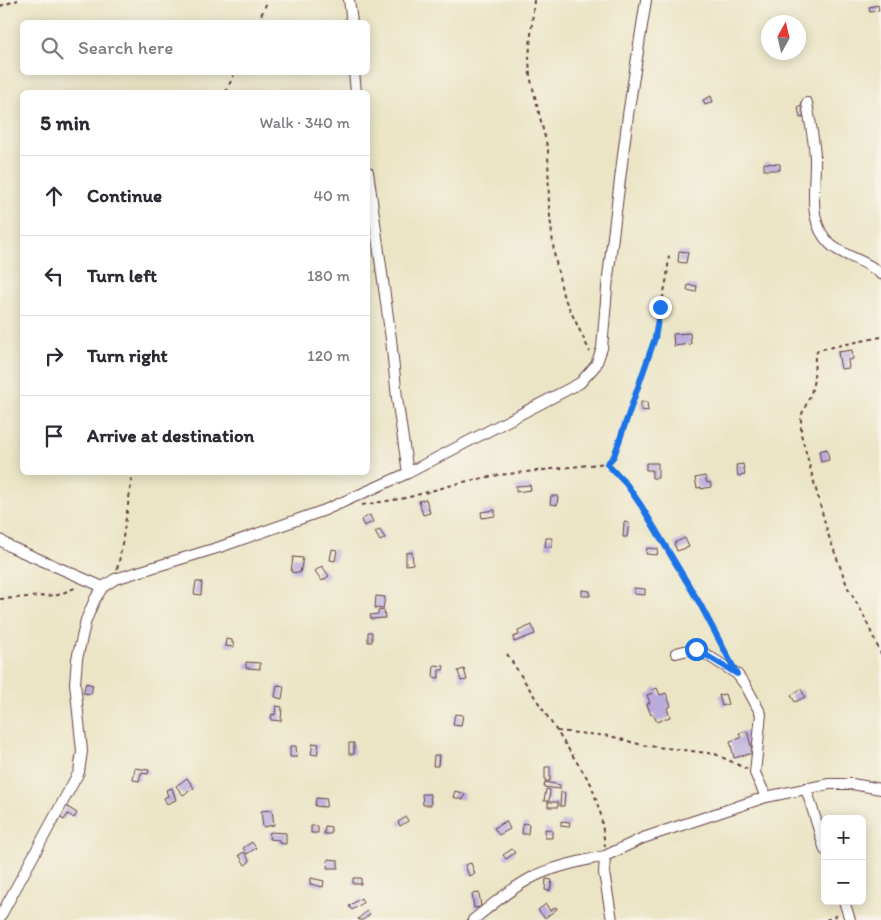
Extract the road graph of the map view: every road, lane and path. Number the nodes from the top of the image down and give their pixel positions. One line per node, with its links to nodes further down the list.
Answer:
1 (18, 0): 6 (path)
2 (268, 0): 7 (path)
3 (349, 0): 8 (street)
4 (534, 0): 19 (path)
5 (646, 0): 19 (street)
6 (0, 6)
7 (259, 20)
8 (352, 20)
9 (233, 75): 11 (path)
10 (354, 75): 12 (street)
11 (227, 90)
12 (356, 90)
13 (807, 103): 16 (street)
14 (370, 187): 21 (street)
15 (669, 254): 20 (path)
16 (876, 264): 17 (street)
17 (881, 274)
18 (881, 337): 31 (path)
19 (596, 366): 21 (street)
20 (607, 464): 23 (path); 32 (path)
21 (408, 472): 25 (street)
22 (133, 475): 25 (path)
23 (361, 505)
24 (0, 540): 26 (street)
25 (115, 579): 27 (street)
26 (91, 582): 27 (street); 28 (path)
27 (103, 587): 41 (street)
28 (0, 598)
29 (676, 653): 34 (street)
30 (507, 654): 33 (path)
31 (881, 654)
32 (729, 658)
33 (557, 731): 34 (path); 39 (path)
34 (755, 773): 37 (street)
35 (806, 788): 36 (street); 37 (street); 38 (street)
36 (881, 789)
37 (766, 797): 39 (street)
38 (821, 837)
39 (605, 856): 42 (street); 43 (street)
40 (847, 911): 44 (path)
41 (0, 918)
42 (473, 920)
43 (612, 920)
44 (826, 920)

